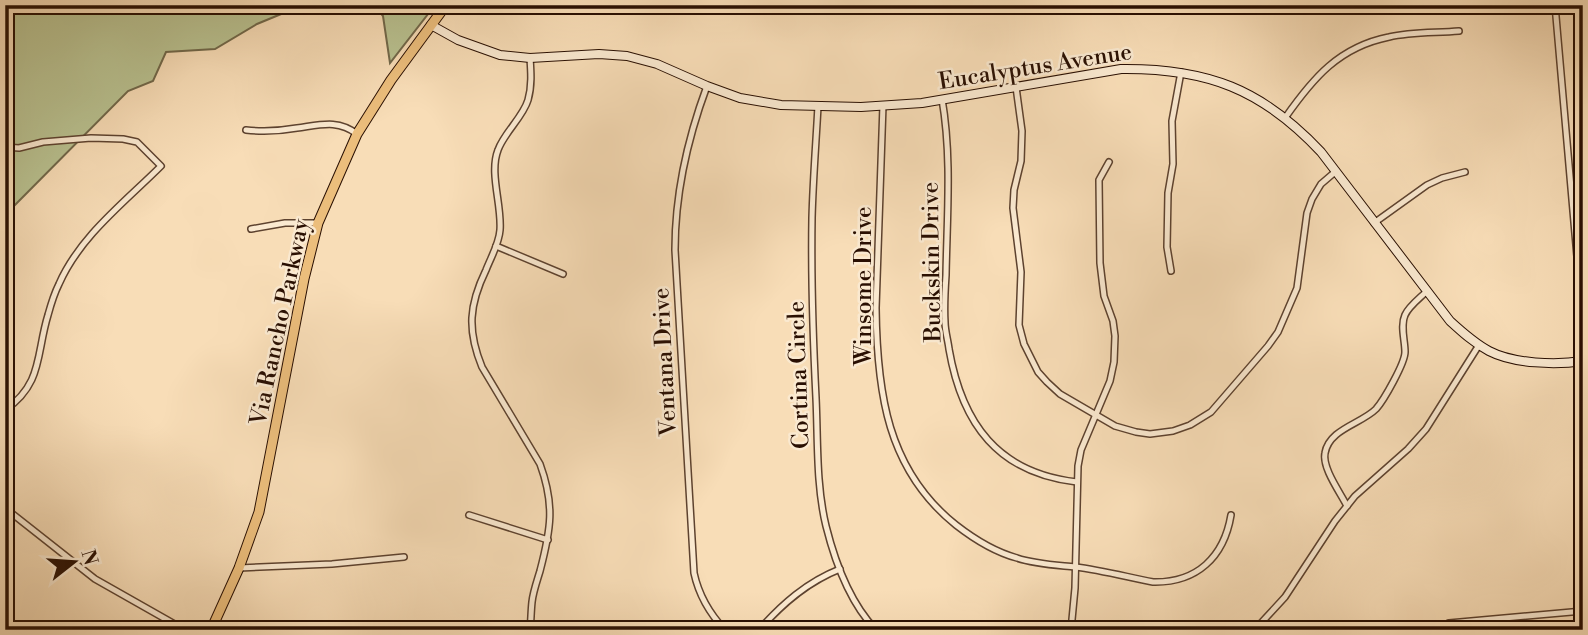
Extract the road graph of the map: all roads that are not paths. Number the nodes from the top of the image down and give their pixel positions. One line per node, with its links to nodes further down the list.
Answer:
1 (446, 5): 3 (main road, Via Rancho Parkway)
2 (1556, 5): 26 (street)
3 (431, 25): 5 (street, Eucalyptus Avenue); 14 (main road, Via Rancho Parkway)
4 (1459, 31): 12 (street)
5 (530, 58): 7 (street, Eucalyptus Avenue); 22 (street)
6 (1181, 72): 8 (street, Eucalyptus Avenue); 12 (street, Eucalyptus Avenue); 23 (street)
7 (706, 86): 11 (street, Eucalyptus Avenue); 46 (street, Ventana Drive)
8 (1016, 87): 9 (street, Eucalyptus Avenue); 30 (street)
9 (942, 99): 10 (street, Eucalyptus Avenue); 31 (street, Buckskin Drive)
10 (883, 105): 11 (street, Eucalyptus Avenue); 38 (street, Winsome Drive)
11 (818, 106): 40 (street, Cortina Circle)
12 (1285, 118): 17 (street, Eucalyptus Avenue)
13 (246, 130): 14 (street)
14 (358, 134): 19 (main road, Via Rancho Parkway)
15 (5, 147): 29 (street)
16 (1109, 162): 30 (street)
17 (1335, 172): 20 (street, Eucalyptus Avenue); 30 (street)
18 (1465, 172): 20 (street)
19 (318, 223): 21 (street); 39 (main road, Via Rancho Parkway)
20 (1374, 223): 25 (street, Eucalyptus Avenue)
21 (251, 229)
22 (496, 246): 24 (street); 36 (street)
23 (1171, 271)
24 (563, 274)
25 (1427, 291): 27 (street, Eucalyptus Avenue); 32 (street)
26 (1583, 325)
27 (1479, 345): 28 (street, Eucalyptus Avenue); 32 (street)
28 (1583, 361)
29 (5, 410)
30 (1096, 416): 31 (street)
31 (1077, 482): 38 (street)
32 (1347, 506): 50 (street)
33 (5, 508): 43 (street)
34 (1231, 514): 38 (street, Winsome Drive)
35 (469, 515): 36 (street)
36 (548, 540): 45 (street)
37 (404, 557): 39 (street)
38 (1075, 567): 49 (street)
39 (239, 568): 44 (main road, Via Rancho Parkway)
40 (840, 569): 47 (street); 48 (street, Cortina Circle)
41 (1583, 611): 42 (street)
42 (1449, 623)
43 (185, 630)
44 (211, 630)
45 (530, 630)
46 (725, 630)
47 (759, 630)
48 (876, 630)
49 (1072, 630)
50 (1252, 630)

